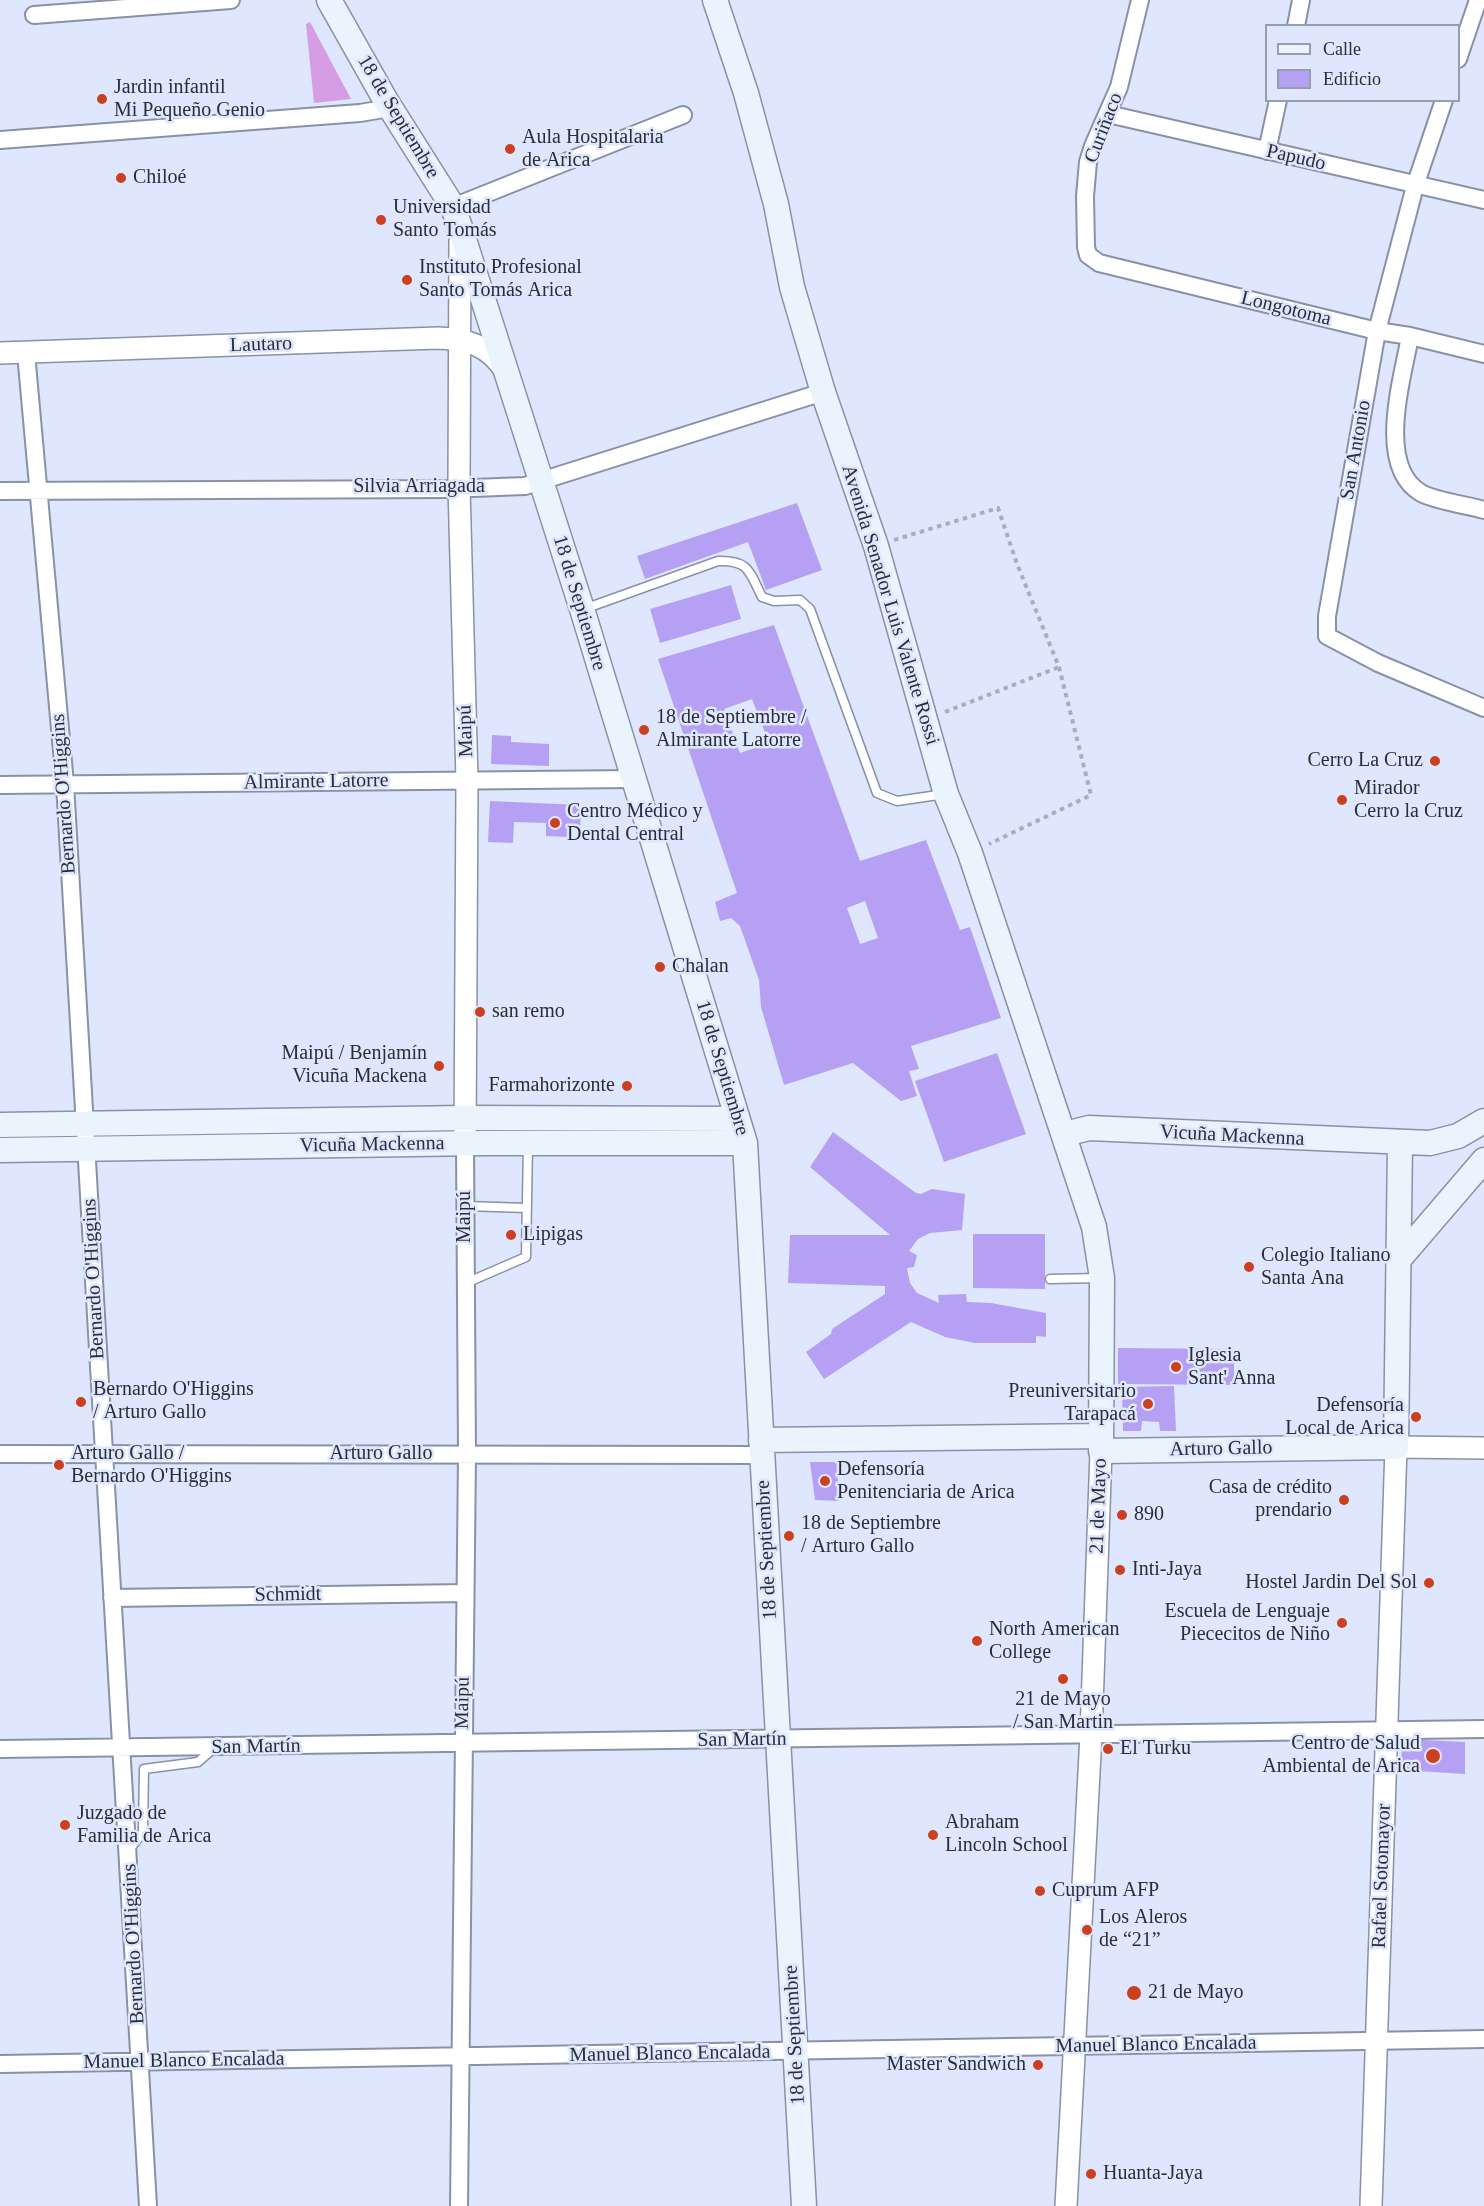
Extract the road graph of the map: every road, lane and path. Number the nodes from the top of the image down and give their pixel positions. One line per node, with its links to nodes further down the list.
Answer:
1 (231, 0): 7 (street)
2 (329, 0): 13 (main road, 18 de Septiembre)
3 (715, 0): 29 (main road, Avenida Senador Luis Valente Rossi)
4 (1140, 0): 14 (street, Curiñaco)
5 (1301, 0): 9 (street)
6 (1478, 0): 8 (street)
7 (34, 15)
8 (1478, 20): 10 (street)
9 (1296, 24)
10 (1460, 55)
11 (1278, 102): 17 (street)
12 (1443, 102): 18 (street, San Antonio)
13 (390, 108): 16 (street); 20 (main road, 18 de Septiembre)
14 (1108, 114): 17 (street, Papudo); 21 (street, Curiñaco)
15 (683, 115): 20 (street)
16 (0, 140)
17 (1267, 151): 18 (street, Papudo)
18 (1415, 186): 19 (street, Papudo); 22 (street, San Antonio)
19 (1484, 200)
20 (457, 217): 24 (street, Maipú); 28 (main road, 18 de Septiembre)
21 (1091, 257): 22 (street, Longotoma)
22 (1377, 331): 23 (street, Longotoma); 38 (street, San Antonio)
23 (1410, 336): 27 (street, Longotoma); 34 (street, San Antonio)
24 (460, 339): 26 (street, Lautaro); 28 (street, Lautaro); 31 (street, Maipú)
25 (0, 353): 26 (street, Lautaro)
26 (26, 353): 32 (street, Bernardo O'Higgins)
27 (1484, 354)
28 (507, 374): 30 (main road, 18 de Septiembre)
29 (823, 392): 30 (street, Silvia Arriagada); 35 (main road, Avenida Senador Luis Valente Rossi)
30 (542, 482): 31 (street, Silvia Arriagada); 36 (main road, 18 de Septiembre)
31 (459, 487): 32 (street, Silvia Arriagada); 41 (street, Maipú)
32 (39, 489): 33 (street, Silvia Arriagada); 42 (street, Bernardo O'Higgins)
33 (0, 491)
34 (1484, 510)
35 (876, 546): 37 (path); 39 (main road, Avenida Senador Luis Valente Rossi)
36 (582, 609): 40 (main road, 18 de Septiembre); 44 (lane)
37 (1059, 667): 39 (path); 45 (path)
38 (1484, 708)
39 (925, 720): 44 (main road, Avenida Senador Luis Valente Rossi)
40 (633, 779): 41 (street, Almirante Latorre); 47 (main road, 18 de Septiembre)
41 (467, 780): 42 (street, Almirante Latorre); 46 (street, Maipú)
42 (64, 784): 43 (street, Almirante Latorre); 49 (street, Bernardo O'Higgins)
43 (0, 785)
44 (946, 794): 45 (main road, Avenida Senador Luis Valente Rossi)
45 (970, 853): 51 (main road, Avenida Senador Luis Valente Rossi)
46 (465, 1118): 47 (main road, Vicuña Mackenna); 49 (main road, Vicuña Mackenna); 52 (street, Maipú)
47 (737, 1119): 54 (main road, 18 de Septiembre)
48 (1484, 1121): 55 (main road)
49 (86, 1123): 50 (main road, Vicuña Mackenna); 56 (street, Bernardo O'Higgins)
50 (0, 1125)
51 (1065, 1134): 55 (main road, Vicuña Mackenna); 62 (main road, 21 de Mayo)
52 (465, 1143): 53 (main road, Vicuña Mackenna); 56 (main road, Vicuña Mackenna); 59 (street, Maipú)
53 (528, 1143): 54 (main road, Vicuña Mackenna); 60 (lane)
54 (745, 1143): 67 (main road, 18 de Septiembre)
55 (1400, 1144): 61 (main road, Rafael Sotomayor)
56 (87, 1149): 57 (main road, Vicuña Mackenna); 70 (street, Bernardo O'Higgins)
57 (0, 1150)
58 (1484, 1160): 61 (main road)
59 (465, 1206): 60 (lane); 64 (street, Maipú)
60 (527, 1208): 64 (lane)
61 (1400, 1258): 66 (main road, Rafael Sotomayor)
62 (1102, 1278): 63 (lane); 65 (main road, 21 de Mayo)
63 (1050, 1279)
64 (466, 1283): 71 (street, Maipú)
65 (1101, 1444): 66 (main road, Arturo Gallo); 67 (main road, Arturo Gallo); 76 (street, 21 de Mayo)
66 (1396, 1447): 68 (street, Arturo Gallo); 75 (street, Rafael Sotomayor)
67 (761, 1448): 71 (street, Arturo Gallo); 77 (main road, 18 de Septiembre)
68 (1484, 1448)
69 (0, 1454): 70 (street, Arturo Gallo)
70 (103, 1454): 71 (street, Arturo Gallo); 73 (street, Bernardo O'Higgins)
71 (467, 1455): 72 (street, Maipú)
72 (465, 1593): 73 (street, Schmidt); 78 (street, Maipú)
73 (112, 1598): 81 (street, Bernardo O'Higgins)
74 (1484, 1729): 75 (street, San Martín)
75 (1386, 1730): 76 (street, San Martín); 84 (street, Rafael Sotomayor)
76 (1091, 1735): 77 (street, San Martín); 85 (street, 21 de Mayo)
77 (778, 1740): 78 (street, San Martín); 86 (main road, 18 de Septiembre)
78 (462, 1744): 79 (street, San Martín); 87 (street, Maipú)
79 (214, 1748): 81 (street, San Martín); 82 (lane)
80 (0, 1749): 81 (street, San Martín)
81 (121, 1749): 82 (street, Bernardo O'Higgins)
82 (129, 1850): 88 (street, Bernardo O'Higgins)
83 (1484, 2039): 84 (street, Manuel Blanco Encalada)
84 (1377, 2040): 85 (street, Manuel Blanco Encalada); 94 (street, Rafael Sotomayor)
85 (1076, 2047): 86 (street, Manuel Blanco Encalada); 93 (street, 21 de Mayo)
86 (796, 2052): 87 (street, Manuel Blanco Encalada); 92 (main road, 18 de Septiembre)
87 (460, 2058): 88 (street, Manuel Blanco Encalada); 91 (street, Maipú)
88 (139, 2062): 89 (street, Manuel Blanco Encalada); 90 (street, Bernardo O'Higgins)
89 (0, 2064)
90 (148, 2206)
91 (459, 2206)
92 (804, 2206)
93 (1066, 2206)
94 (1371, 2206)

